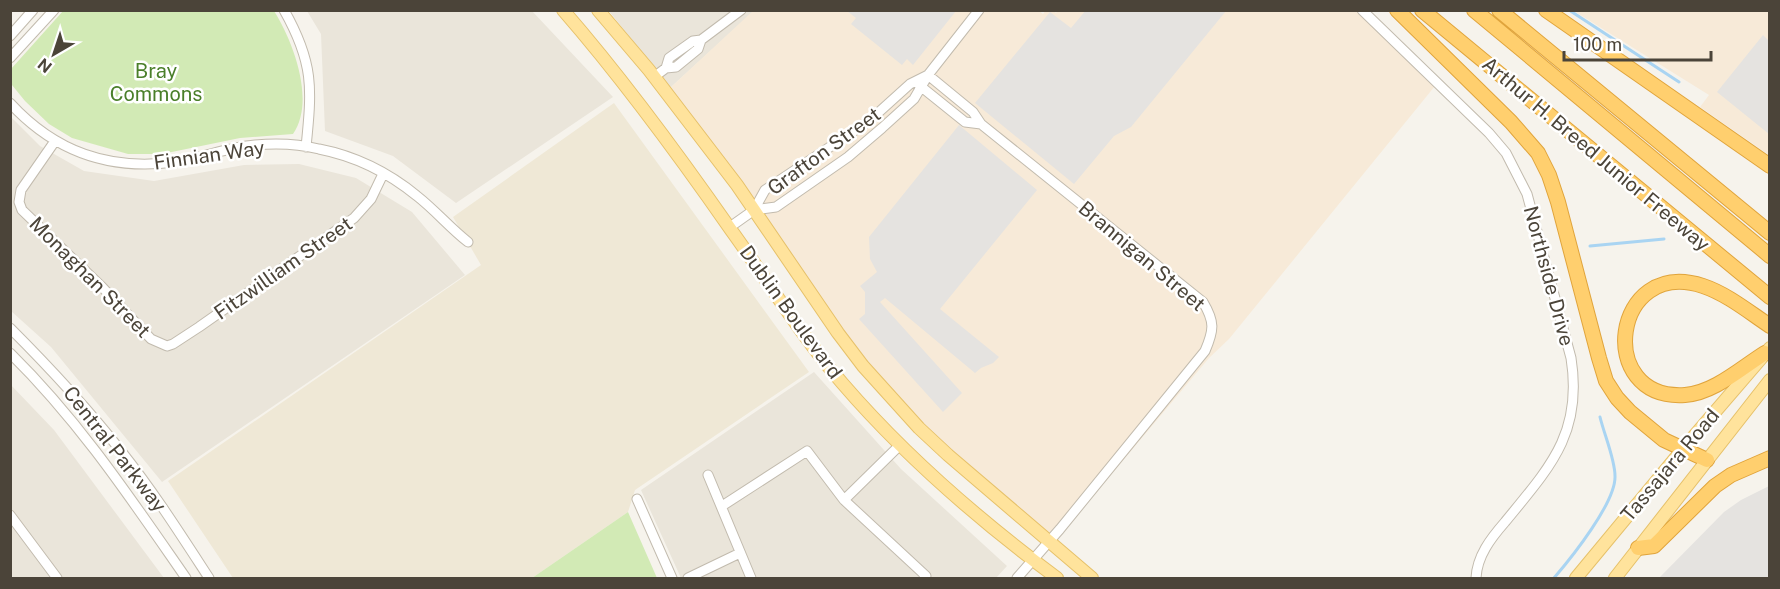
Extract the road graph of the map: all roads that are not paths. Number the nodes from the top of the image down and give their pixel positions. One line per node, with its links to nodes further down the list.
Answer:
1 (33, 10): 14 (street)
2 (54, 10): 15 (street)
3 (284, 10): 22 (street)
4 (563, 10): 26 (main road, Dublin Boulevard)
5 (598, 10): 17 (main road, Dublin Boulevard)
6 (741, 10): 17 (street)
7 (979, 10): 16 (street, Grafton Street)
8 (1362, 10): 60 (street, Northside Drive)
9 (1397, 10): 38 (highway)
10 (1422, 10): 30 (highway, Arthur H. Breed Junior Freeway)
11 (1474, 10): 29 (highway)
12 (1499, 10): 27 (highway)
13 (1546, 10): 23 (highway)
14 (10, 36)
15 (10, 58)
16 (928, 75): 18 (street, Grafton Street); 20 (street, Brannigan Street)
17 (654, 77): 25 (main road, Dublin Boulevard)
18 (918, 84): 20 (street, Brannigan Street); 25 (street, Grafton Street); 25 (street, Grafton Street)
19 (10, 103): 21 (street, Finnian Way)
20 (981, 124): 46 (street, Brannigan Street)
21 (55, 141): 22 (street, Finnian Way); 33 (street, Monaghan Street)
22 (306, 147): 24 (street, Finnian Way)
23 (1770, 166)
24 (384, 174): 28 (street, Finnian Way); 33 (street, Fitzwilliam Street)
25 (754, 210): 26 (street, Grafton Street); 46 (main road, Dublin Boulevard)
26 (730, 227): 37 (main road, Dublin Boulevard)
27 (1767, 230)
28 (468, 242)
29 (1770, 256)
30 (1770, 297)
31 (1770, 326): 34 (highway)
32 (10, 328): 52 (street, Central Parkway)
33 (167, 346)
34 (1767, 351): 38 (main road, Tassajara Road)
35 (10, 353): 51 (street, Central Parkway)
36 (1770, 380): 40 (main road, Tassajara Road)
37 (900, 445): 43 (street); 49 (main road, Dublin Boulevard)
38 (1683, 449): 40 (highway); 61 (main road, Tassajara Road)
39 (1770, 458): 47 (highway)
40 (1707, 460): 47 (main road, Tassajara Road)
41 (708, 475): 44 (street)
42 (637, 499): 53 (street)
43 (844, 500): 44 (street); 56 (street)
44 (722, 506): 48 (street)
45 (10, 516): 50 (street)
46 (1049, 542): 49 (street, Brannigan Street); 59 (main road, Dublin Boulevard)
47 (1638, 548): 62 (main road, Tassajara Road)
48 (740, 554): 54 (street); 55 (street)
49 (1032, 561): 57 (street, Brannigan Street); 58 (main road, Dublin Boulevard)
50 (57, 579)
51 (186, 579)
52 (209, 579)
53 (672, 579)
54 (688, 579)
55 (751, 579)
56 (924, 579)
57 (1017, 579)
58 (1057, 579)
59 (1092, 579)
60 (1476, 579)
61 (1576, 579)
62 (1614, 579)

